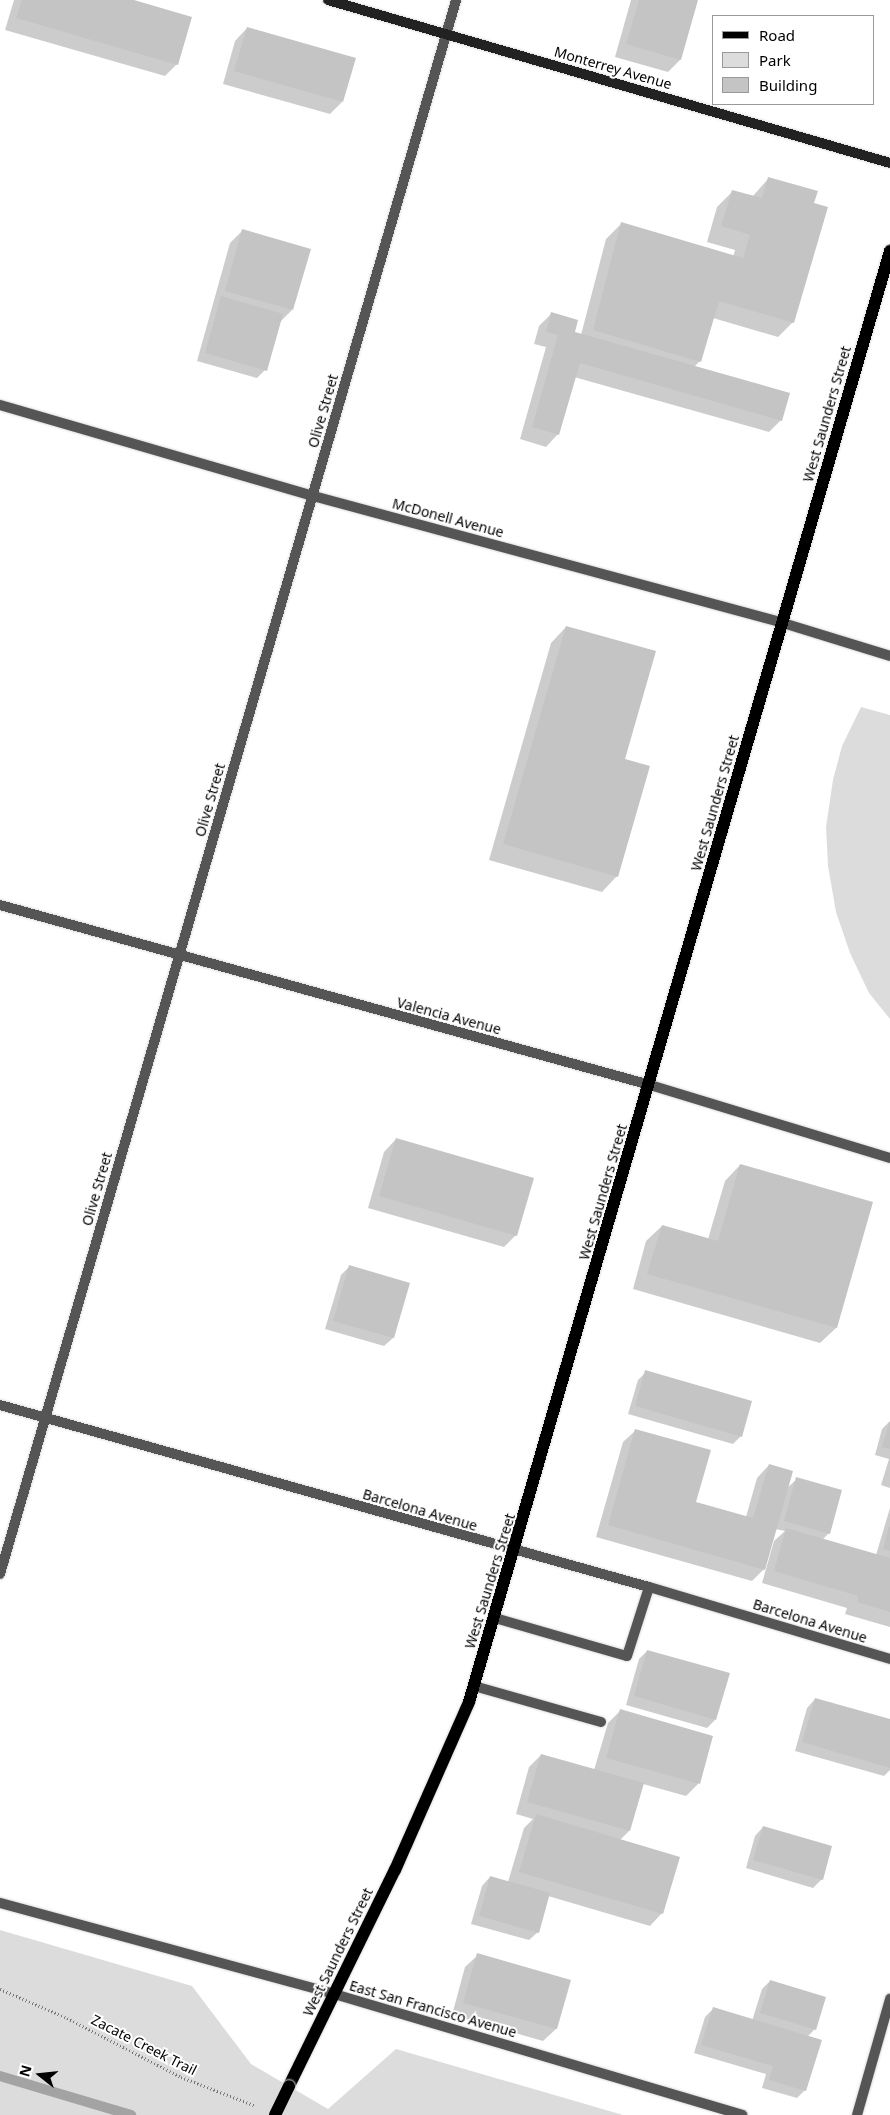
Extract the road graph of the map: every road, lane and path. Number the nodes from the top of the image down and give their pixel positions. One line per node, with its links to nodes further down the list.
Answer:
1 (328, 0): 3 (street, Monterrey Avenue)
2 (456, 0): 3 (street, Olive Street)
3 (446, 34): 4 (street, Monterrey Avenue); 7 (street, Olive Street)
4 (890, 163)
5 (890, 250): 8 (main road, West Saunders Street)
6 (0, 405): 7 (street, McDonell Avenue)
7 (312, 496): 8 (street, McDonell Avenue); 11 (street, Olive Street)
8 (783, 623): 9 (street, McDonell Avenue); 12 (main road, West Saunders Street)
9 (890, 656)
10 (0, 905): 11 (street, Valencia Avenue)
11 (179, 957): 12 (street, Valencia Avenue); 15 (street, Olive Street)
12 (650, 1085): 13 (street, Valencia Avenue); 16 (main road, West Saunders Street)
13 (890, 1158)
14 (0, 1405): 15 (street, Barcelona Avenue)
15 (45, 1418): 16 (street, Barcelona Avenue); 17 (street, Olive Street)
16 (515, 1551): 18 (street, Barcelona Avenue); 19 (main road, West Saunders Street)
17 (0, 1574)
18 (649, 1587): 19 (street); 20 (street, Barcelona Avenue)
19 (495, 1618): 21 (main road, West Saunders Street)
20 (890, 1659)
21 (474, 1686): 22 (street); 25 (main road, West Saunders Street)
22 (601, 1722)
23 (0, 1904): 25 (street, East San Francisco Avenue)
24 (0, 1989): 27 (path, Zacate Creek Trail)
25 (334, 1994): 28 (main road, West Saunders Street, bridge); 29 (street, East San Francisco Avenue)
26 (890, 1998): 30 (street)
27 (263, 2109)
28 (275, 2115)
29 (742, 2115)
30 (857, 2115)

